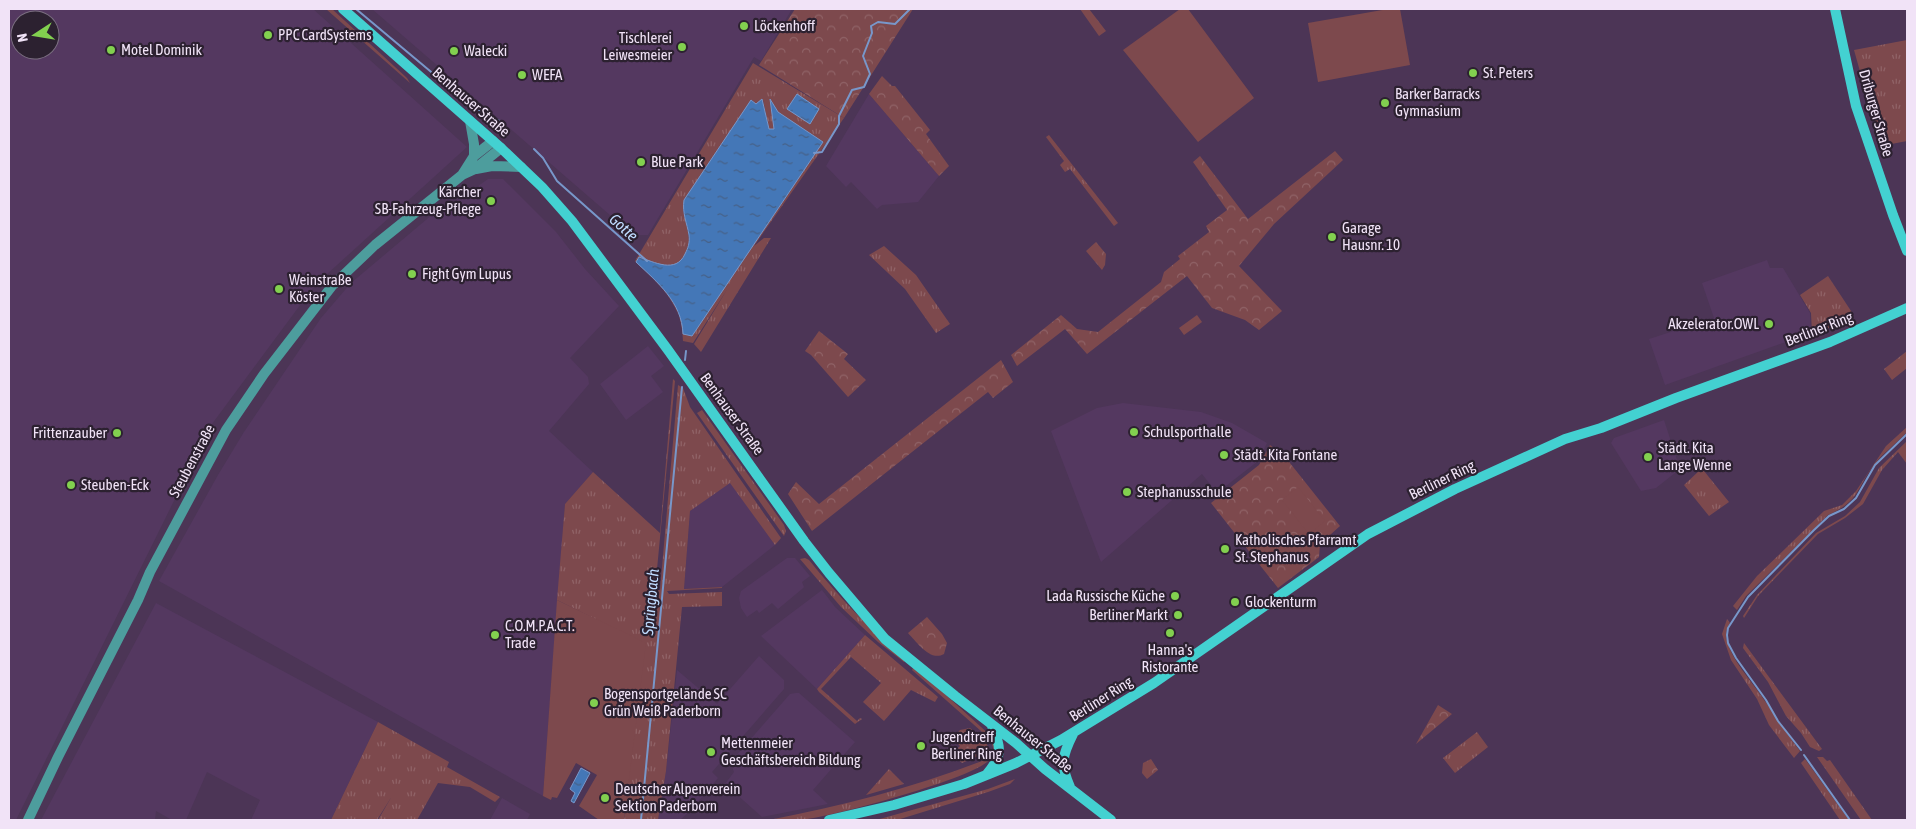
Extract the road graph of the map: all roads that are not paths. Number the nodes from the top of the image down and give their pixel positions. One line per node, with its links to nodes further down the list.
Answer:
1 (343, 9): 3 (main road, Benhauser Straße)
2 (1835, 9): 9 (main road, Driburger Straße)
3 (470, 121): 4 (main road, Benhauser Straße); 5 (street)
4 (497, 145): 5 (street, Steubenstraße); 6 (main road, Benhauser Straße); 7 (street, Steubenstraße)
5 (474, 156): 8 (street, Steubenstraße)
6 (521, 167): 7 (street); 11 (main road, Benhauser Straße)
7 (476, 169): 8 (street, Steubenstraße)
8 (462, 175): 16 (street, Steubenstraße)
9 (1907, 251)
10 (1907, 308): 12 (main road, Berliner Ring)
11 (990, 723): 13 (main road, Benhauser Straße); 14 (main road)
12 (1073, 734): 13 (main road, Berliner Ring); 15 (main road)
13 (1030, 756): 14 (main road, Berliner Ring); 15 (main road, Benhauser Straße)
14 (986, 776): 17 (main road, Berliner Ring)
15 (1070, 789): 18 (main road, Benhauser Straße)
16 (28, 820)
17 (829, 820)
18 (1111, 820)

